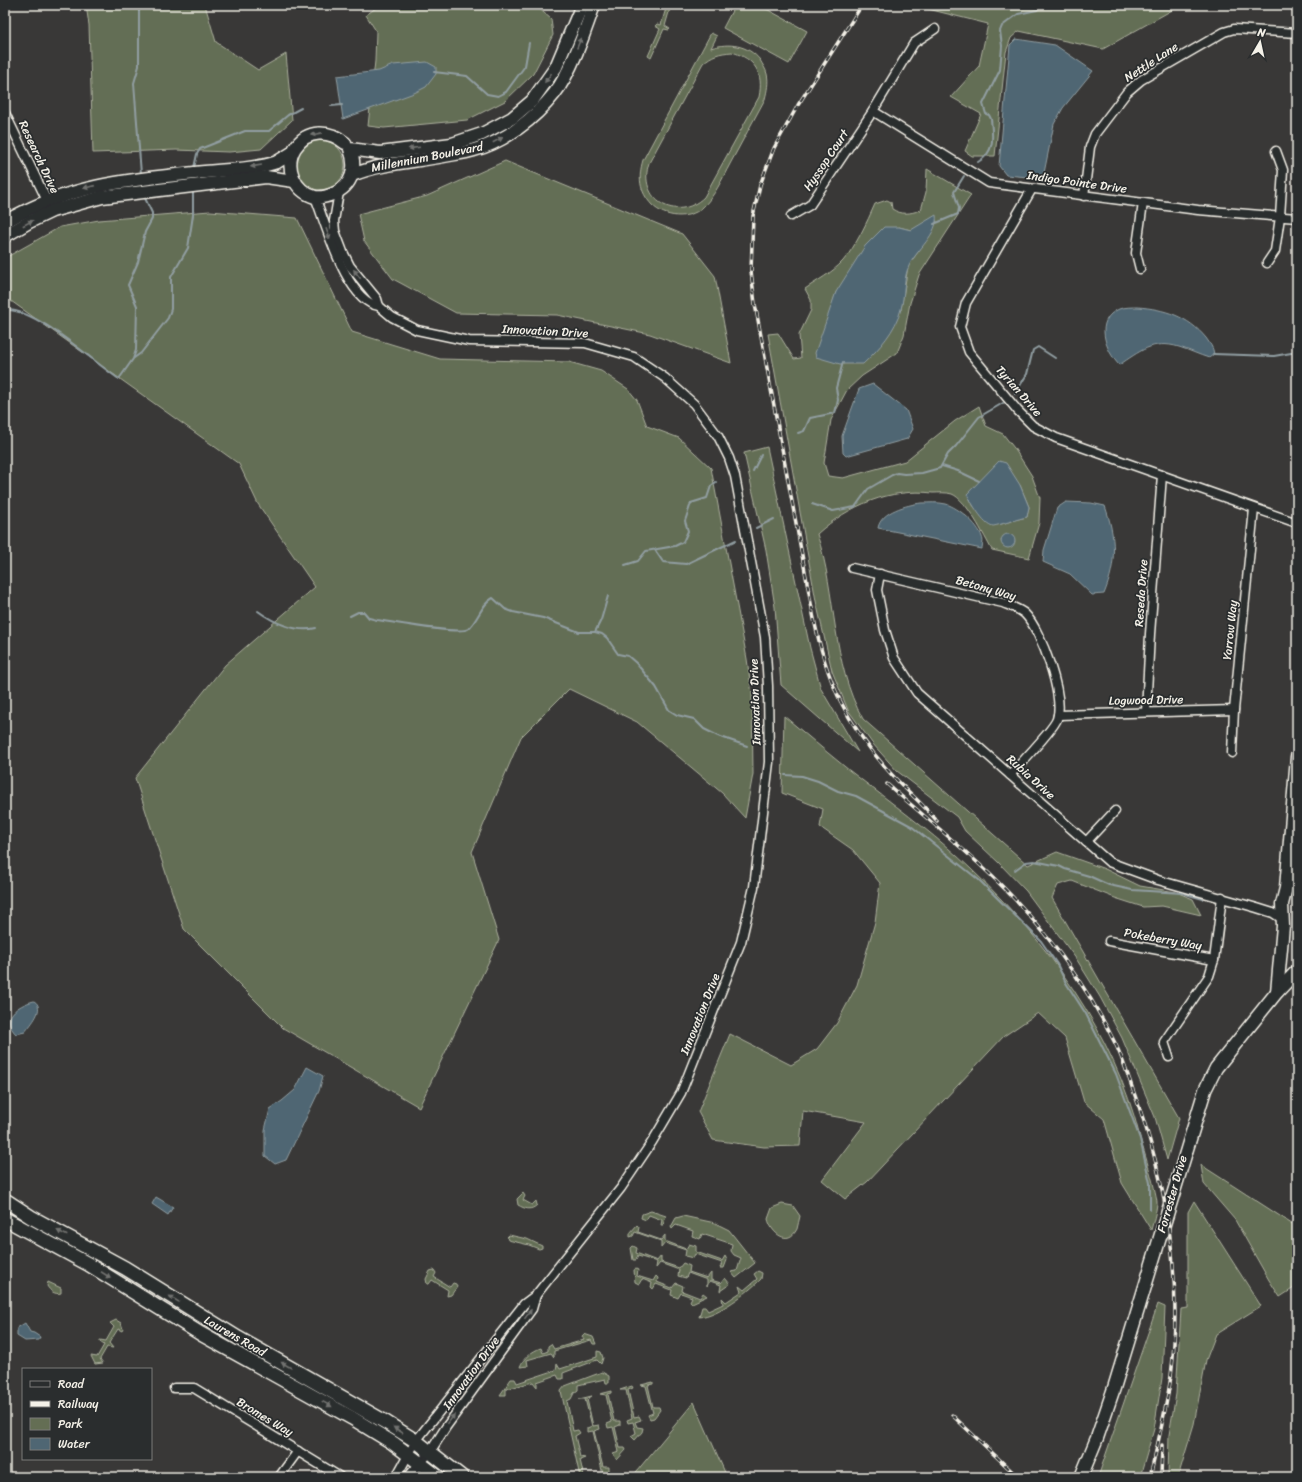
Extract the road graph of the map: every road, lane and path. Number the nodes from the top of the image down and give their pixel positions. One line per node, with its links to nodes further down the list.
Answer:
1 (582, 5): 7 (street, Millennium Boulevard, one-way to 7)
2 (594, 5): 10 (street, Millennium Boulevard, one-way to 2)
3 (935, 29): 5 (street, Hyssop Court)
4 (1297, 33): 14 (street, Nettle Lane)
5 (873, 111): 12 (street, Indigo Pointe Drive); 18 (street, Hyssop Court)
6 (5, 113): 17 (street, Research Drive)
7 (348, 146): 9 (street, one-way to 9); 10 (street)
8 (1276, 151): 19 (street)
9 (292, 152): 11 (street); 17 (street, one-way to 17)
10 (352, 175): 13 (street)
11 (294, 181): 15 (street); 17 (street)
12 (1032, 189): 14 (street, Indigo Pointe Drive); 26 (street, Tyrian Drive)
13 (339, 192): 15 (street); 25 (street, Innovation Drive, one-way to 13)
14 (1084, 196): 16 (street, Indigo Pointe Drive)
15 (315, 197): 25 (street, Innovation Drive, one-way to 25)
16 (1143, 203): 19 (street, Indigo Pointe Drive); 24 (street)
17 (49, 206): 21 (street); 22 (street, one-way to 17)
18 (791, 216)
19 (1280, 217): 20 (street, Indigo Pointe Drive); 23 (street)
20 (1297, 218)
21 (5, 222)
22 (5, 236)
23 (1267, 264)
24 (1140, 269)
25 (379, 306): 53 (street, Innovation Drive)
26 (1162, 475): 27 (street, Tyrian Drive); 32 (street, Reseda Drive)
27 (1254, 509): 28 (street, Tyrian Drive); 31 (street, Yarrow Way)
28 (1297, 523)
29 (852, 568): 30 (street, Betony Way)
30 (880, 574): 33 (street, Betony Way); 36 (street, Rubia Drive)
31 (1234, 710): 32 (street, Logwood Drive); 34 (street, Yarrow Way)
32 (1146, 712): 33 (street, Logwood Drive)
33 (1058, 714): 36 (street)
34 (1232, 753)
35 (1297, 756): 39 (street)
36 (1010, 775): 38 (street, Rubia Drive)
37 (1115, 811): 38 (street)
38 (1086, 842): 40 (street, Rubia Drive)
39 (1286, 888): 41 (street); 43 (street)
40 (1222, 898): 42 (street, Rubia Drive); 45 (street)
41 (1282, 904): 42 (street, Rubia Drive); 43 (street)
42 (1257, 908): 43 (street, Rubia Drive)
43 (1282, 922): 47 (street)
44 (1109, 942): 45 (street, Pokeberry Way)
45 (1214, 960): 48 (street)
46 (1297, 972): 47 (street, Forrester Drive)
47 (1277, 992): 68 (street, Forrester Drive)
48 (1169, 1057)
49 (5, 1200): 51 (main road, Laurens Road, one-way to 49)
50 (5, 1219): 52 (main road, Laurens Road)
51 (81, 1243): 52 (main road); 54 (main road, Laurens Road, one-way to 51)
52 (73, 1255): 55 (main road, Laurens Road, one-way to 55)
53 (536, 1295): 57 (street, Innovation Drive); 59 (street, Innovation Drive, one-way to 53)
54 (238, 1338): 55 (main road); 57 (main road, Laurens Road, one-way to 54)
55 (231, 1351): 60 (main road, Laurens Road, one-way to 60)
56 (174, 1388): 58 (street, Bromes Way)
57 (416, 1441): 59 (main road, Laurens Road); 60 (street, Innovation Drive)
58 (298, 1451): 62 (street); 63 (street, Bromes Way)
59 (430, 1452): 61 (street, Innovation Drive); 67 (main road, Laurens Road)
60 (408, 1454): 61 (main road, Laurens Road); 64 (street, Innovation Drive)
61 (420, 1462): 65 (street, Innovation Drive); 66 (main road, Laurens Road)
62 (279, 1477)
63 (340, 1477)
64 (396, 1477)
65 (408, 1477)
66 (438, 1477)
67 (462, 1477)
68 (1081, 1477)

